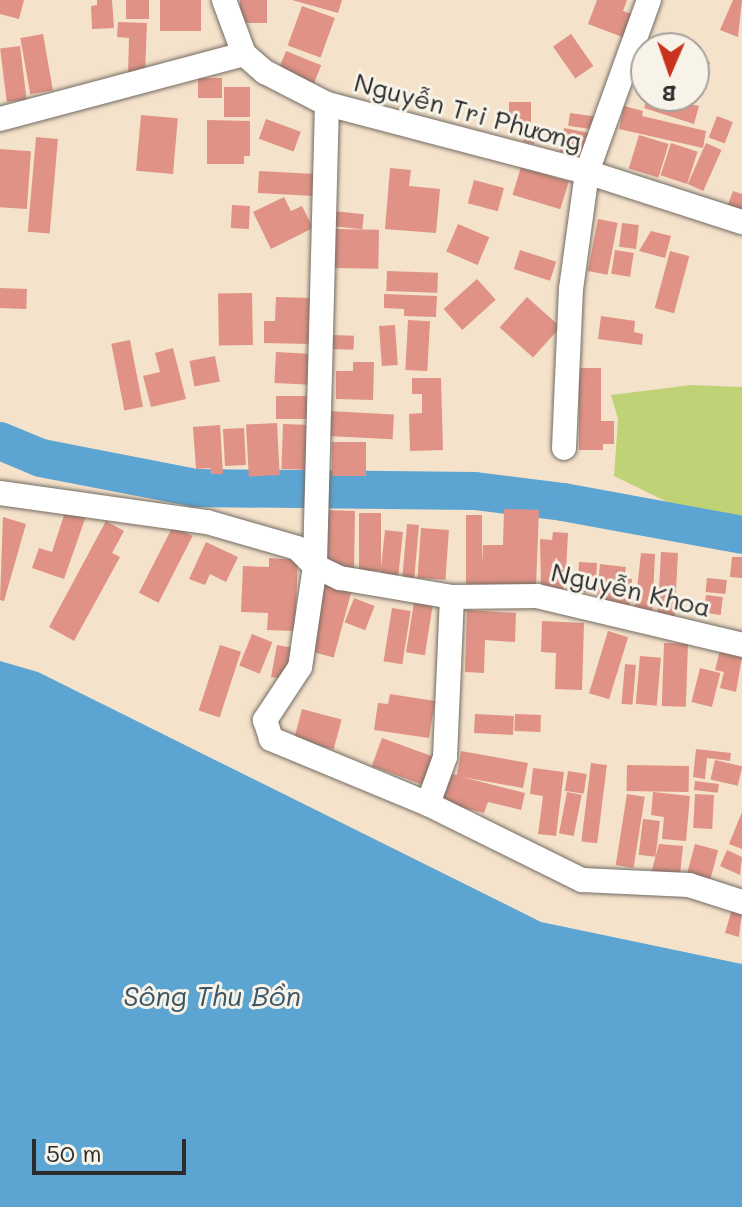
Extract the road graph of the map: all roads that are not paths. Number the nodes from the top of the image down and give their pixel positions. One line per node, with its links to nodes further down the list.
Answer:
1 (224, 0): 3 (street)
2 (649, 0): 6 (street)
3 (244, 54): 4 (street, Nguyễn Tri Phương); 5 (street)
4 (327, 104): 6 (street, Nguyễn Tri Phương); 10 (street)
5 (0, 119)
6 (587, 172): 7 (street, Nguyễn Tri Phương); 8 (street)
7 (742, 222)
8 (564, 448)
9 (0, 493): 10 (street, Nguyễn Khoa)
10 (315, 566): 11 (street, Nguyễn Khoa); 13 (street)
11 (452, 597): 12 (street, Nguyễn Khoa); 13 (street)
12 (742, 645)
13 (428, 804): 14 (street)
14 (742, 902)

